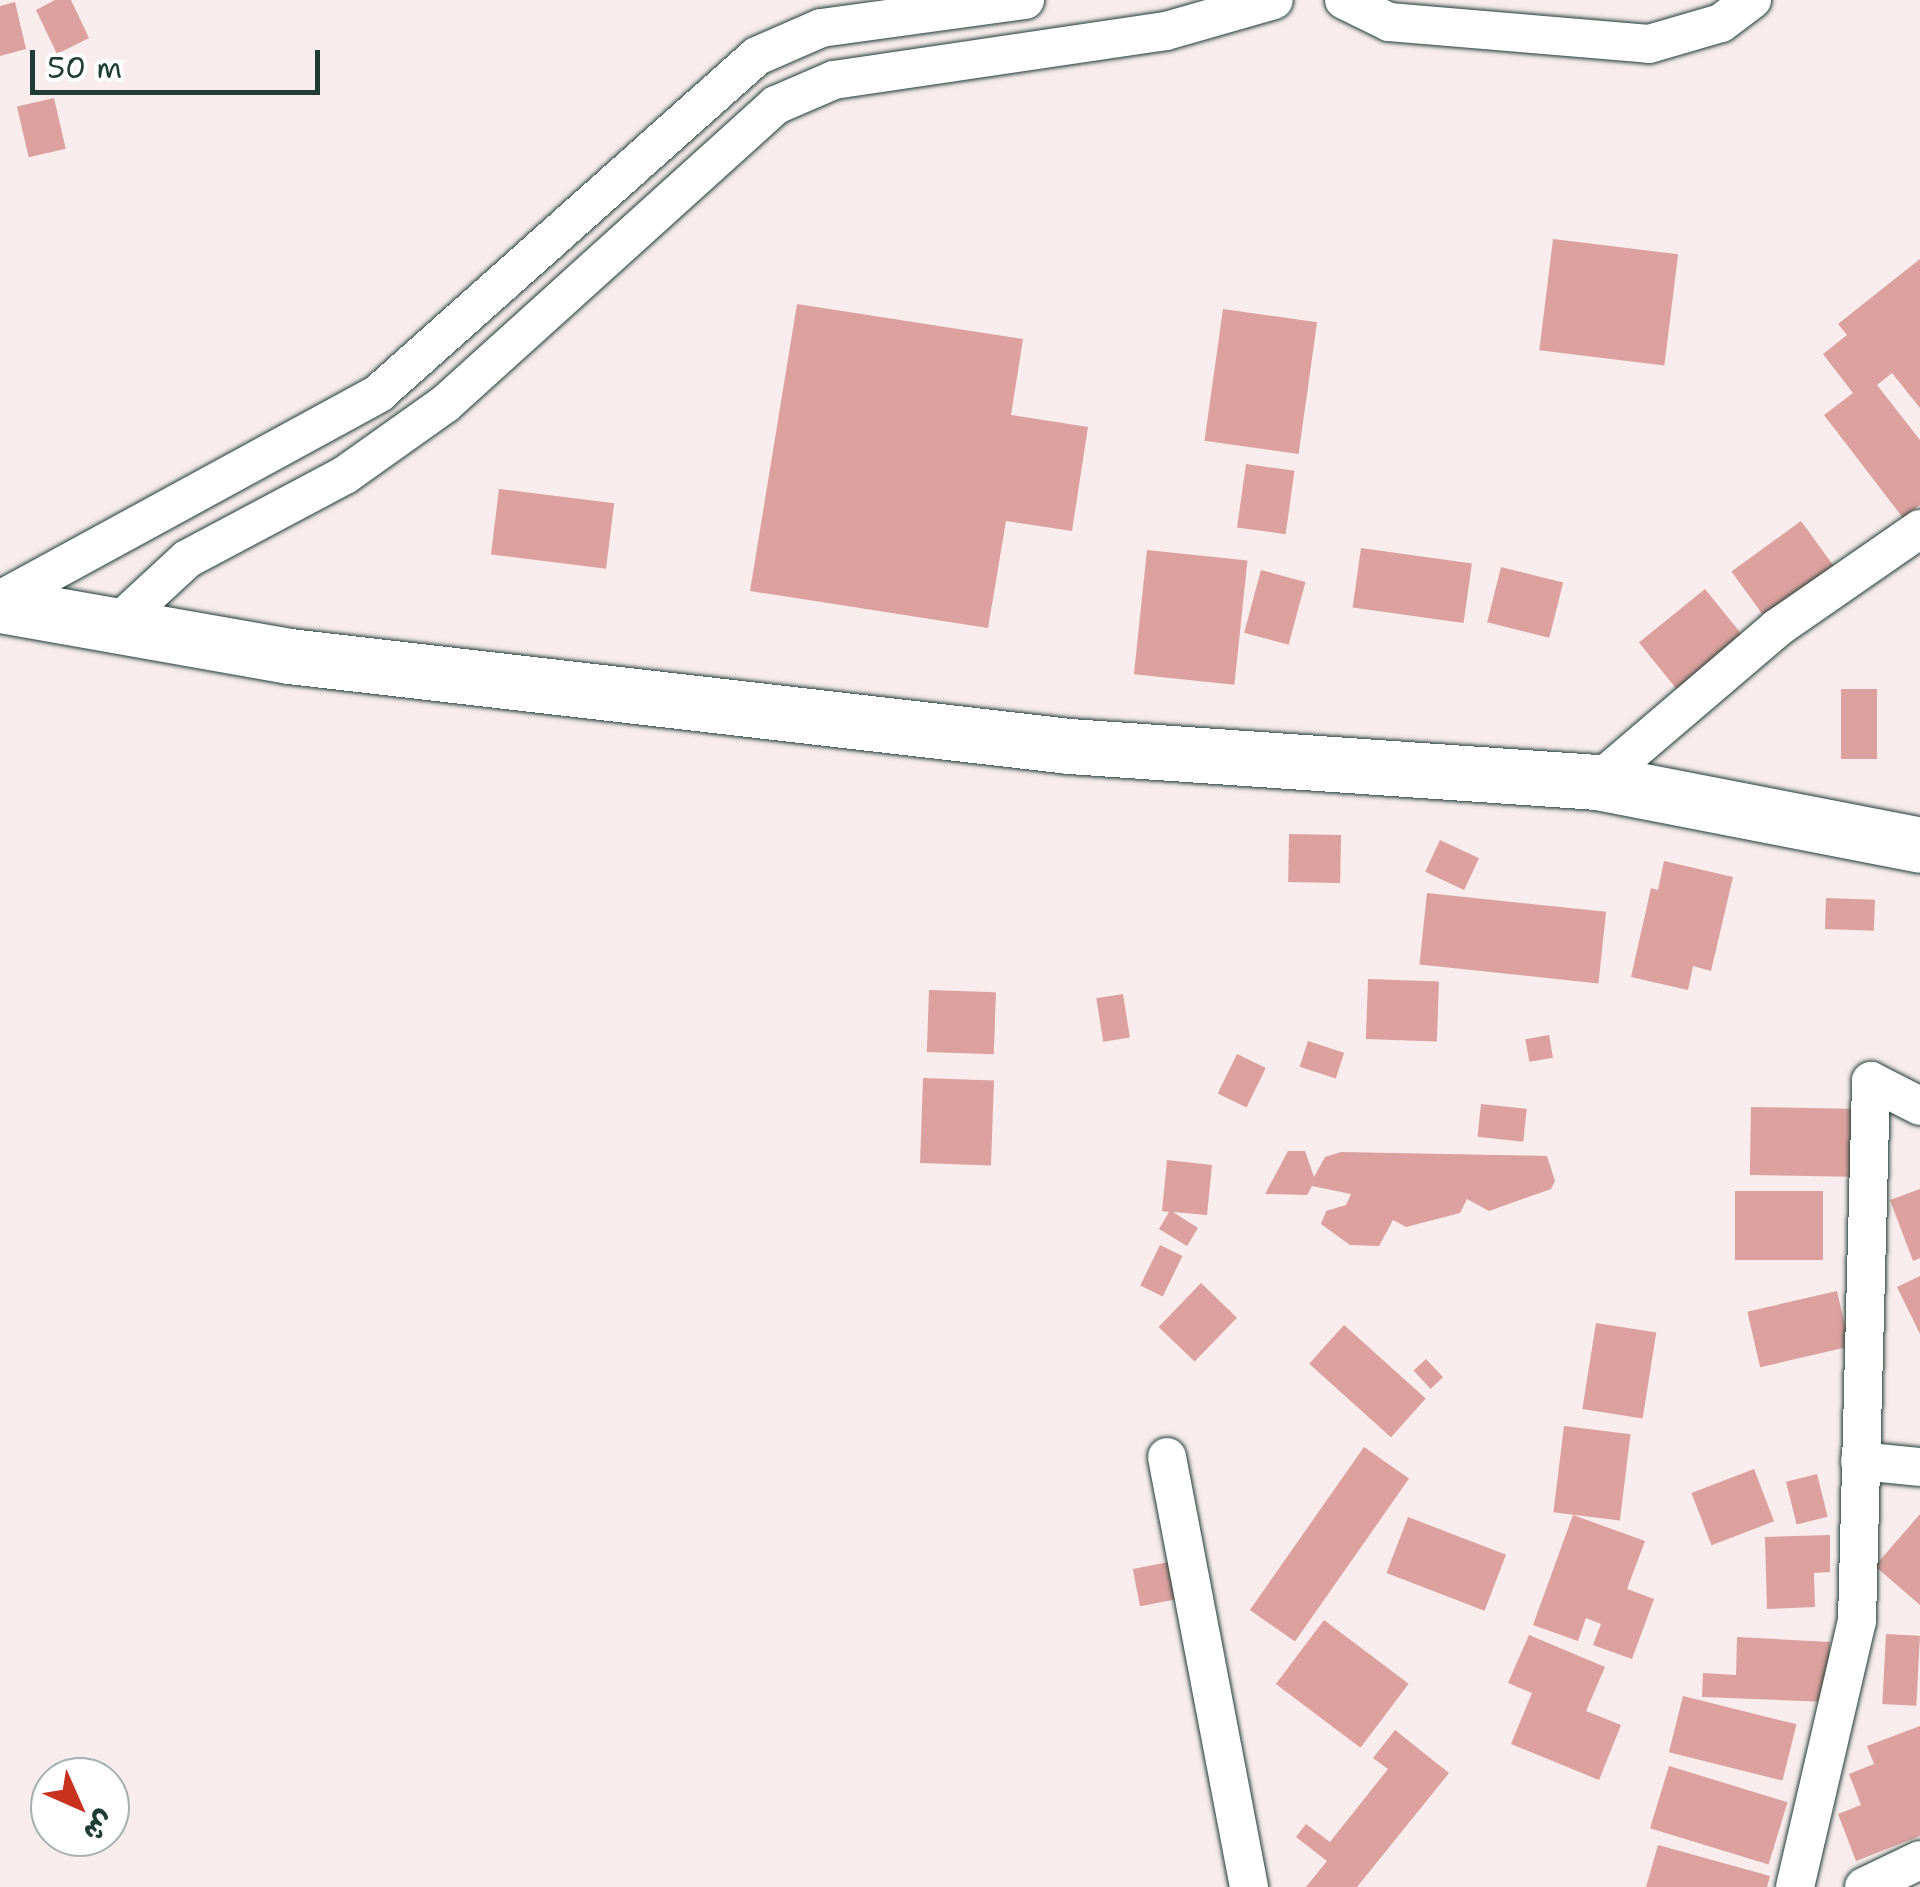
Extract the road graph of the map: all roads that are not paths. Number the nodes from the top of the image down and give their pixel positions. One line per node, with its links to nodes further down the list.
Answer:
1 (1025, 0): 6 (street)
2 (1274, 0): 7 (street)
3 (1344, 0): 4 (street)
4 (1752, 0)
5 (1920, 529): 8 (street)
6 (0, 602): 7 (street)
7 (118, 624): 8 (street)
8 (1597, 782): 9 (street)
9 (1920, 845)
10 (1920, 1106): 12 (street)
11 (1167, 1457): 15 (street)
12 (1860, 1462): 13 (street); 16 (street)
13 (1920, 1468)
14 (1920, 1860): 17 (street)
15 (1248, 1887)
16 (1795, 1887)
17 (1864, 1887)

